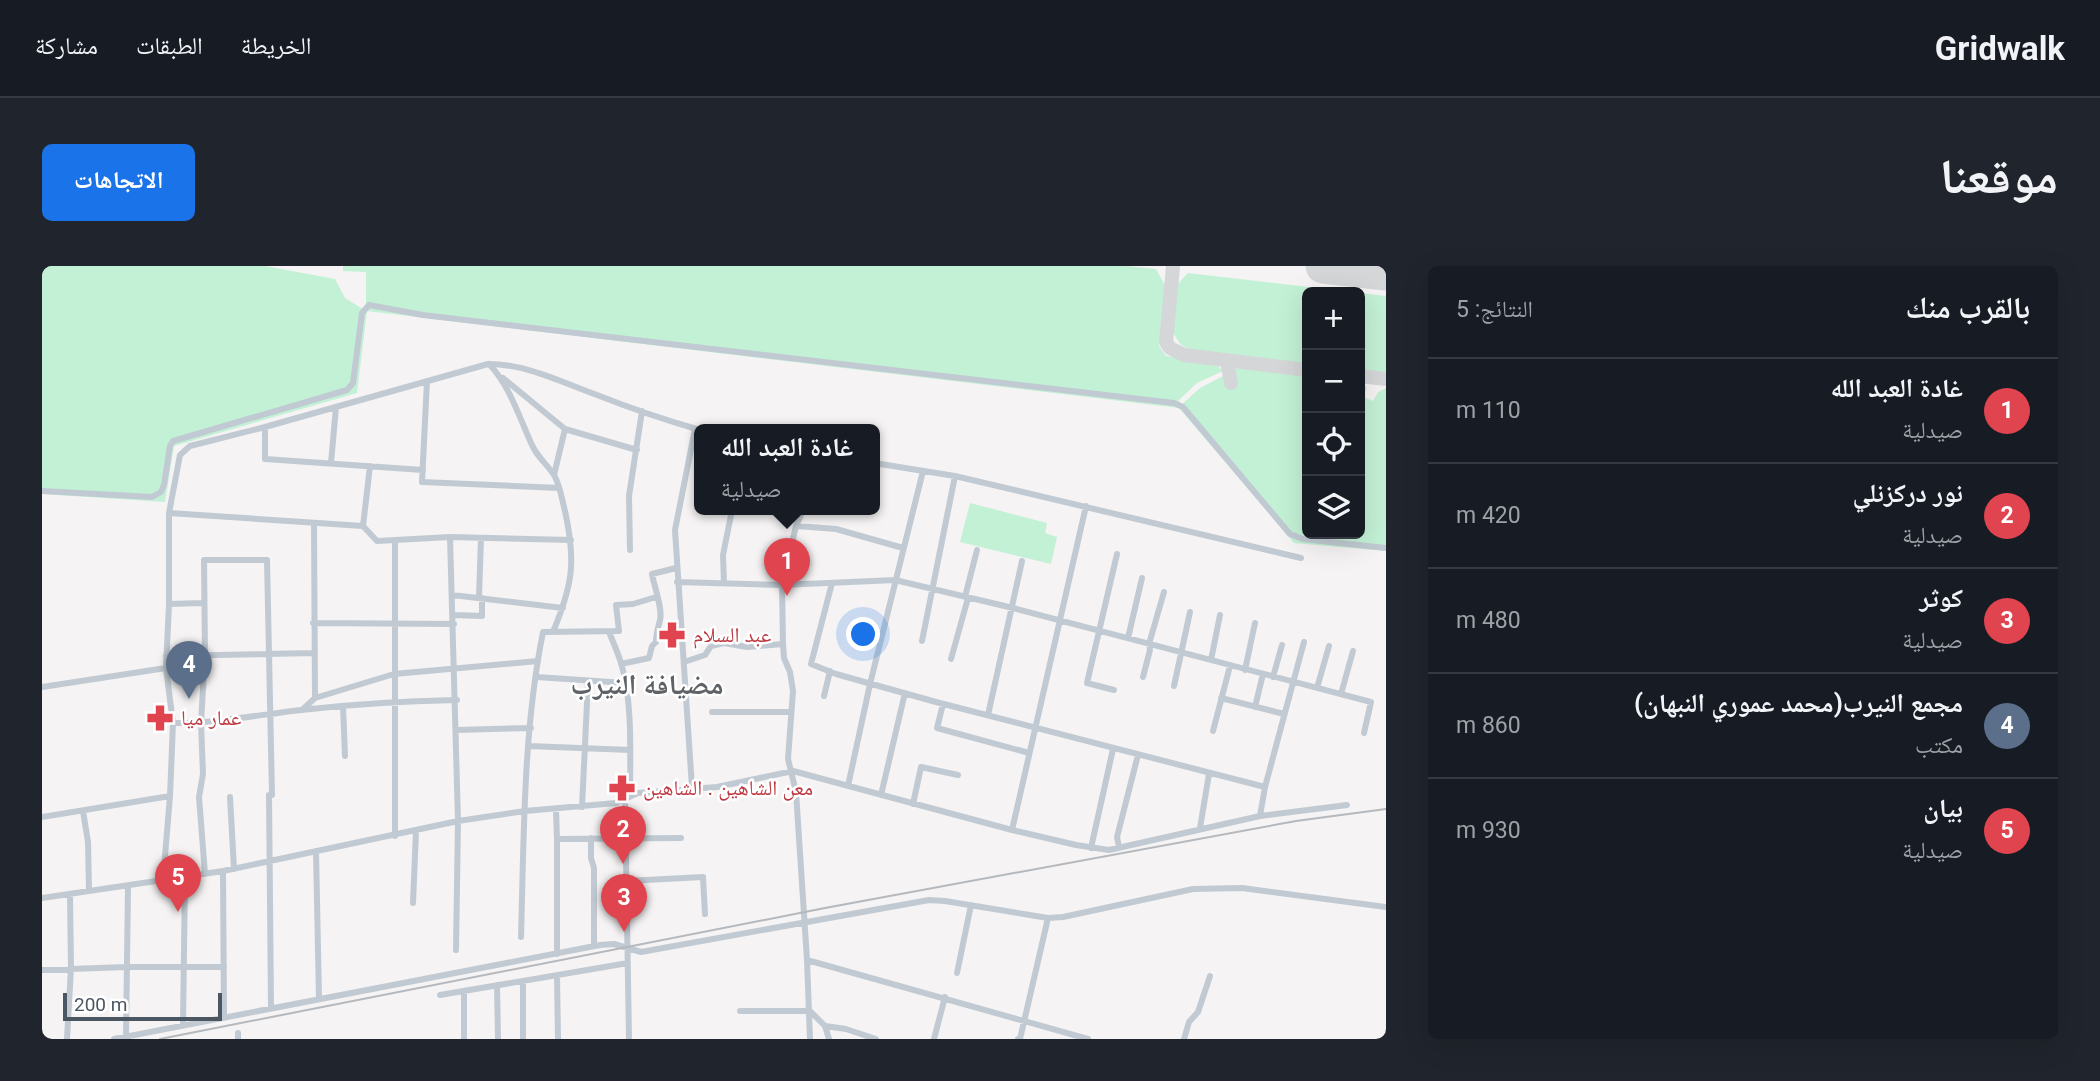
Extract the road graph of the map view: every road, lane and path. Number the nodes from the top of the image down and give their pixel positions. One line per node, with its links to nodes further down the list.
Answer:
1 (489, 364): 2 (street); 3 (street); 5 (street)
2 (501, 377): 8 (street); 16 (street)
3 (427, 381): 4 (street); 14 (street)
4 (336, 407): 6 (street); 11 (street)
5 (642, 411): 7 (street); 10 (street)
6 (265, 428): 11 (street); 21 (street)
7 (694, 428)
8 (565, 429): 10 (street); 16 (street)
9 (694, 443): 38 (street)
10 (637, 450): 33 (street)
11 (331, 463): 13 (street)
12 (880, 464): 15 (street)
13 (370, 466): 14 (street); 25 (street)
14 (423, 470): 18 (street)
15 (923, 471): 17 (street); 31 (street)
16 (554, 475): 18 (street)
17 (955, 476): 20 (street); 45 (street)
18 (559, 488): 29 (street)
19 (42, 491): 32 (street)
20 (1086, 506): 36 (street); 58 (street)
21 (169, 513): 24 (street); 52 (street)
22 (731, 515): 42 (street)
23 (801, 515): 26 (street)
24 (314, 523): 25 (street); 59 (street)
25 (363, 526): 30 (street)
26 (796, 526): 31 (street); 44 (street)
27 (450, 537): 28 (street); 30 (street); 47 (street)
28 (481, 538): 29 (street); 50 (street)
29 (571, 540): 53 (street)
30 (395, 541): 60 (street)
31 (903, 548): 40 (street)
32 (1386, 548)
33 (630, 550)
34 (977, 550): 49 (street)
35 (1117, 554): 65 (street)
36 (1301, 558)
37 (1022, 561): 54 (street)
38 (676, 568): 41 (street); 48 (street)
39 (1142, 578): 66 (street)
40 (895, 580): 43 (street); 45 (street); 97 (street)
41 (677, 582): 42 (street); 82 (street)
42 (724, 583): 44 (street)
43 (832, 583): 44 (street); 88 (street)
44 (782, 585): 69 (street)
45 (933, 590): 49 (street); 67 (street)
46 (1164, 592): 70 (street)
47 (452, 595): 50 (street); 56 (street)
48 (656, 597): 64 (street); 83 (street)
49 (966, 597): 54 (street); 79 (street)
50 (481, 598): 53 (street); 56 (street)
51 (204, 603): 52 (street); 76 (street); 77 (street)
52 (169, 604): 78 (street)
53 (563, 608): 63 (street)
54 (1013, 608): 58 (street); 117 (street)
55 (1190, 612): 75 (street)
56 (453, 615): 62 (street)
57 (1220, 615): 80 (street)
58 (1061, 622): 65 (street); 120 (street)
59 (313, 623): 60 (street); 74 (street)
60 (396, 623): 62 (street); 89 (street)
61 (1255, 623): 87 (street)
62 (454, 624): 86 (street)
63 (553, 632): 64 (street); 81 (street)
64 (609, 632): 83 (street)
65 (1098, 632): 66 (street); 101 (street)
66 (1128, 638): 70 (street)
67 (922, 641)
68 (1304, 642): 95 (street)
69 (783, 644): 82 (street); 114 (street)
70 (1149, 644): 75 (street); 92 (street)
71 (1282, 645): 93 (street)
72 (1329, 646): 100 (street)
73 (1353, 651): 103 (street)
74 (315, 653): 76 (street); 105 (street)
75 (1182, 653): 80 (street); 98 (street)
76 (269, 654): 77 (street); 115 (street)
77 (205, 655): 78 (street); 119 (street)
78 (166, 656): 85 (street)
79 (951, 659)
80 (1211, 660): 84 (street)
81 (538, 661): 86 (street); 91 (street)
82 (684, 662): 136 (street)
83 (621, 664): 96 (street)
84 (1230, 666): 87 (street); 106 (street)
85 (166, 668): 99 (street); 118 (street)
86 (455, 668): 89 (street); 107 (street)
87 (1245, 670): 90 (street)
88 (830, 671): 97 (street); 104 (street)
89 (394, 674): 105 (street); 108 (street)
90 (1263, 674): 93 (street); 111 (street)
91 (537, 677): 94 (street); 121 (street)
92 (1143, 677)
93 (1273, 677): 95 (street)
94 (588, 682): 96 (street); 126 (street)
95 (1293, 682): 100 (street); 116 (street)
96 (625, 683): 128 (street)
97 (870, 684): 102 (street); 135 (street)
98 (1174, 686)
99 (42, 687)
100 (1317, 688): 103 (street)
101 (1114, 690)
102 (905, 693): 109 (street); 138 (street)
103 (1341, 694): 124 (street)
104 (824, 696)
105 (315, 698): 112 (street)
106 (1221, 698): 111 (street); 123 (street)
107 (457, 700): 108 (street); 122 (street)
108 (394, 701): 110 (street); 154 (street)
109 (943, 704): 117 (street); 129 (street)
110 (343, 706): 112 (street); 131 (street)
111 (1255, 707): 116 (street)
112 (302, 709): 115 (street)
113 (712, 712): 114 (street)
114 (791, 712): 132 (street)
115 (270, 714): 119 (street); 162 (street)
116 (1284, 714): 137 (street)
117 (988, 715): 120 (street)
118 (173, 723): 119 (street); 139 (street)
119 (201, 723): 165 (street)
120 (1035, 727): 127 (street); 129 (street)
121 (531, 728): 122 (street); 125 (street)
122 (457, 730): 150 (street)
123 (1213, 730)
124 (1364, 733)
125 (529, 746): 126 (street); 147 (street)
126 (584, 749): 128 (street); 144 (street)
127 (1113, 749): 130 (street); 160 (street)
128 (630, 750): 141 (street)
129 (1030, 753): 152 (street)
130 (1138, 755): 133 (street); 159 (street)
131 (345, 756)
132 (793, 771): 135 (street); 136 (street); 178 (street)
133 (1209, 774): 137 (street); 151 (street)
134 (958, 775): 142 (street)
135 (848, 786): 138 (street)
136 (692, 788): 141 (street)
137 (1265, 788): 148 (street)
138 (881, 795): 142 (street)
139 (170, 796): 146 (street); 167 (street)
140 (230, 797): 163 (street)
141 (627, 798): 144 (street); 158 (street)
142 (914, 804): 152 (street)
143 (1348, 805): 148 (street)
144 (582, 807): 145 (street)
145 (556, 809): 147 (street); 157 (street)
146 (83, 811): 149 (street); 170 (street)
147 (525, 811): 150 (street); 179 (street)
148 (1260, 816): 151 (street)
149 (42, 817)
150 (458, 821): 153 (street); 182 (street)
151 (1200, 828): 159 (street)
152 (1012, 830): 160 (street)
153 (416, 831): 154 (street); 173 (street)
154 (395, 836): 161 (street)
155 (591, 838): 157 (street); 158 (street); 180 (street)
156 (681, 838): 158 (street)
157 (557, 839): 183 (street)
158 (626, 839): 168 (street)
159 (1119, 847): 160 (street)
160 (1091, 848)
161 (316, 851): 162 (street); 199 (street)
162 (269, 862): 163 (street); 200 (street)
163 (234, 869): 164 (street)
164 (223, 871): 165 (street); 188 (street)
165 (205, 874): 166 (street)
166 (185, 878): 167 (street); 187 (street)
167 (163, 880): 169 (street)
168 (627, 881): 176 (street); 181 (street)
169 (128, 887): 170 (street); 186 (street)
170 (89, 890): 171 (street)
171 (70, 895): 172 (street); 189 (street)
172 (42, 898)
173 (413, 903)
174 (971, 905): 177 (street); 178 (street); 191 (street)
175 (1386, 907): 177 (street)
176 (705, 914)
177 (1048, 918): 204 (street)
178 (804, 922): 181 (street); 184 (street)
179 (521, 937)
180 (594, 946): 181 (street); 183 (street)
181 (628, 948): 185 (street)
182 (456, 950)
183 (557, 954): 199 (street)
184 (807, 961): 198 (street); 201 (street)
185 (628, 964): 192 (street); 214 (street)
186 (126, 967): 187 (street); 189 (street); 207 (street)
187 (184, 967): 188 (street); 205 (street)
188 (223, 967): 203 (street)
189 (71, 968): 190 (street); 208 (street)
190 (42, 970)
191 (957, 973)
192 (557, 976): 194 (street); 213 (street)
193 (1210, 976): 221 (street)
194 (523, 981): 195 (street); 212 (street)
195 (497, 985): 196 (street); 211 (street)
196 (464, 991): 197 (street); 210 (street)
197 (440, 995)
198 (945, 997): 204 (street); 218 (street)
199 (319, 999): 200 (street)
200 (271, 1008): 203 (street)
201 (808, 1010): 202 (street); 206 (street); 215 (street)
202 (740, 1011)
203 (224, 1017): 205 (street)
204 (1023, 1022): 219 (street); 220 (street)
205 (183, 1024): 207 (street)
206 (825, 1026): 216 (street); 217 (street)
207 (126, 1036): 209 (street)
208 (67, 1039)
209 (114, 1039)
210 (464, 1039)
211 (498, 1039)
212 (523, 1039)
213 (558, 1039)
214 (629, 1039)
215 (810, 1039)
216 (829, 1039)
217 (876, 1039)
218 (934, 1039)
219 (1018, 1039)
220 (1088, 1039)
221 (1184, 1039)

